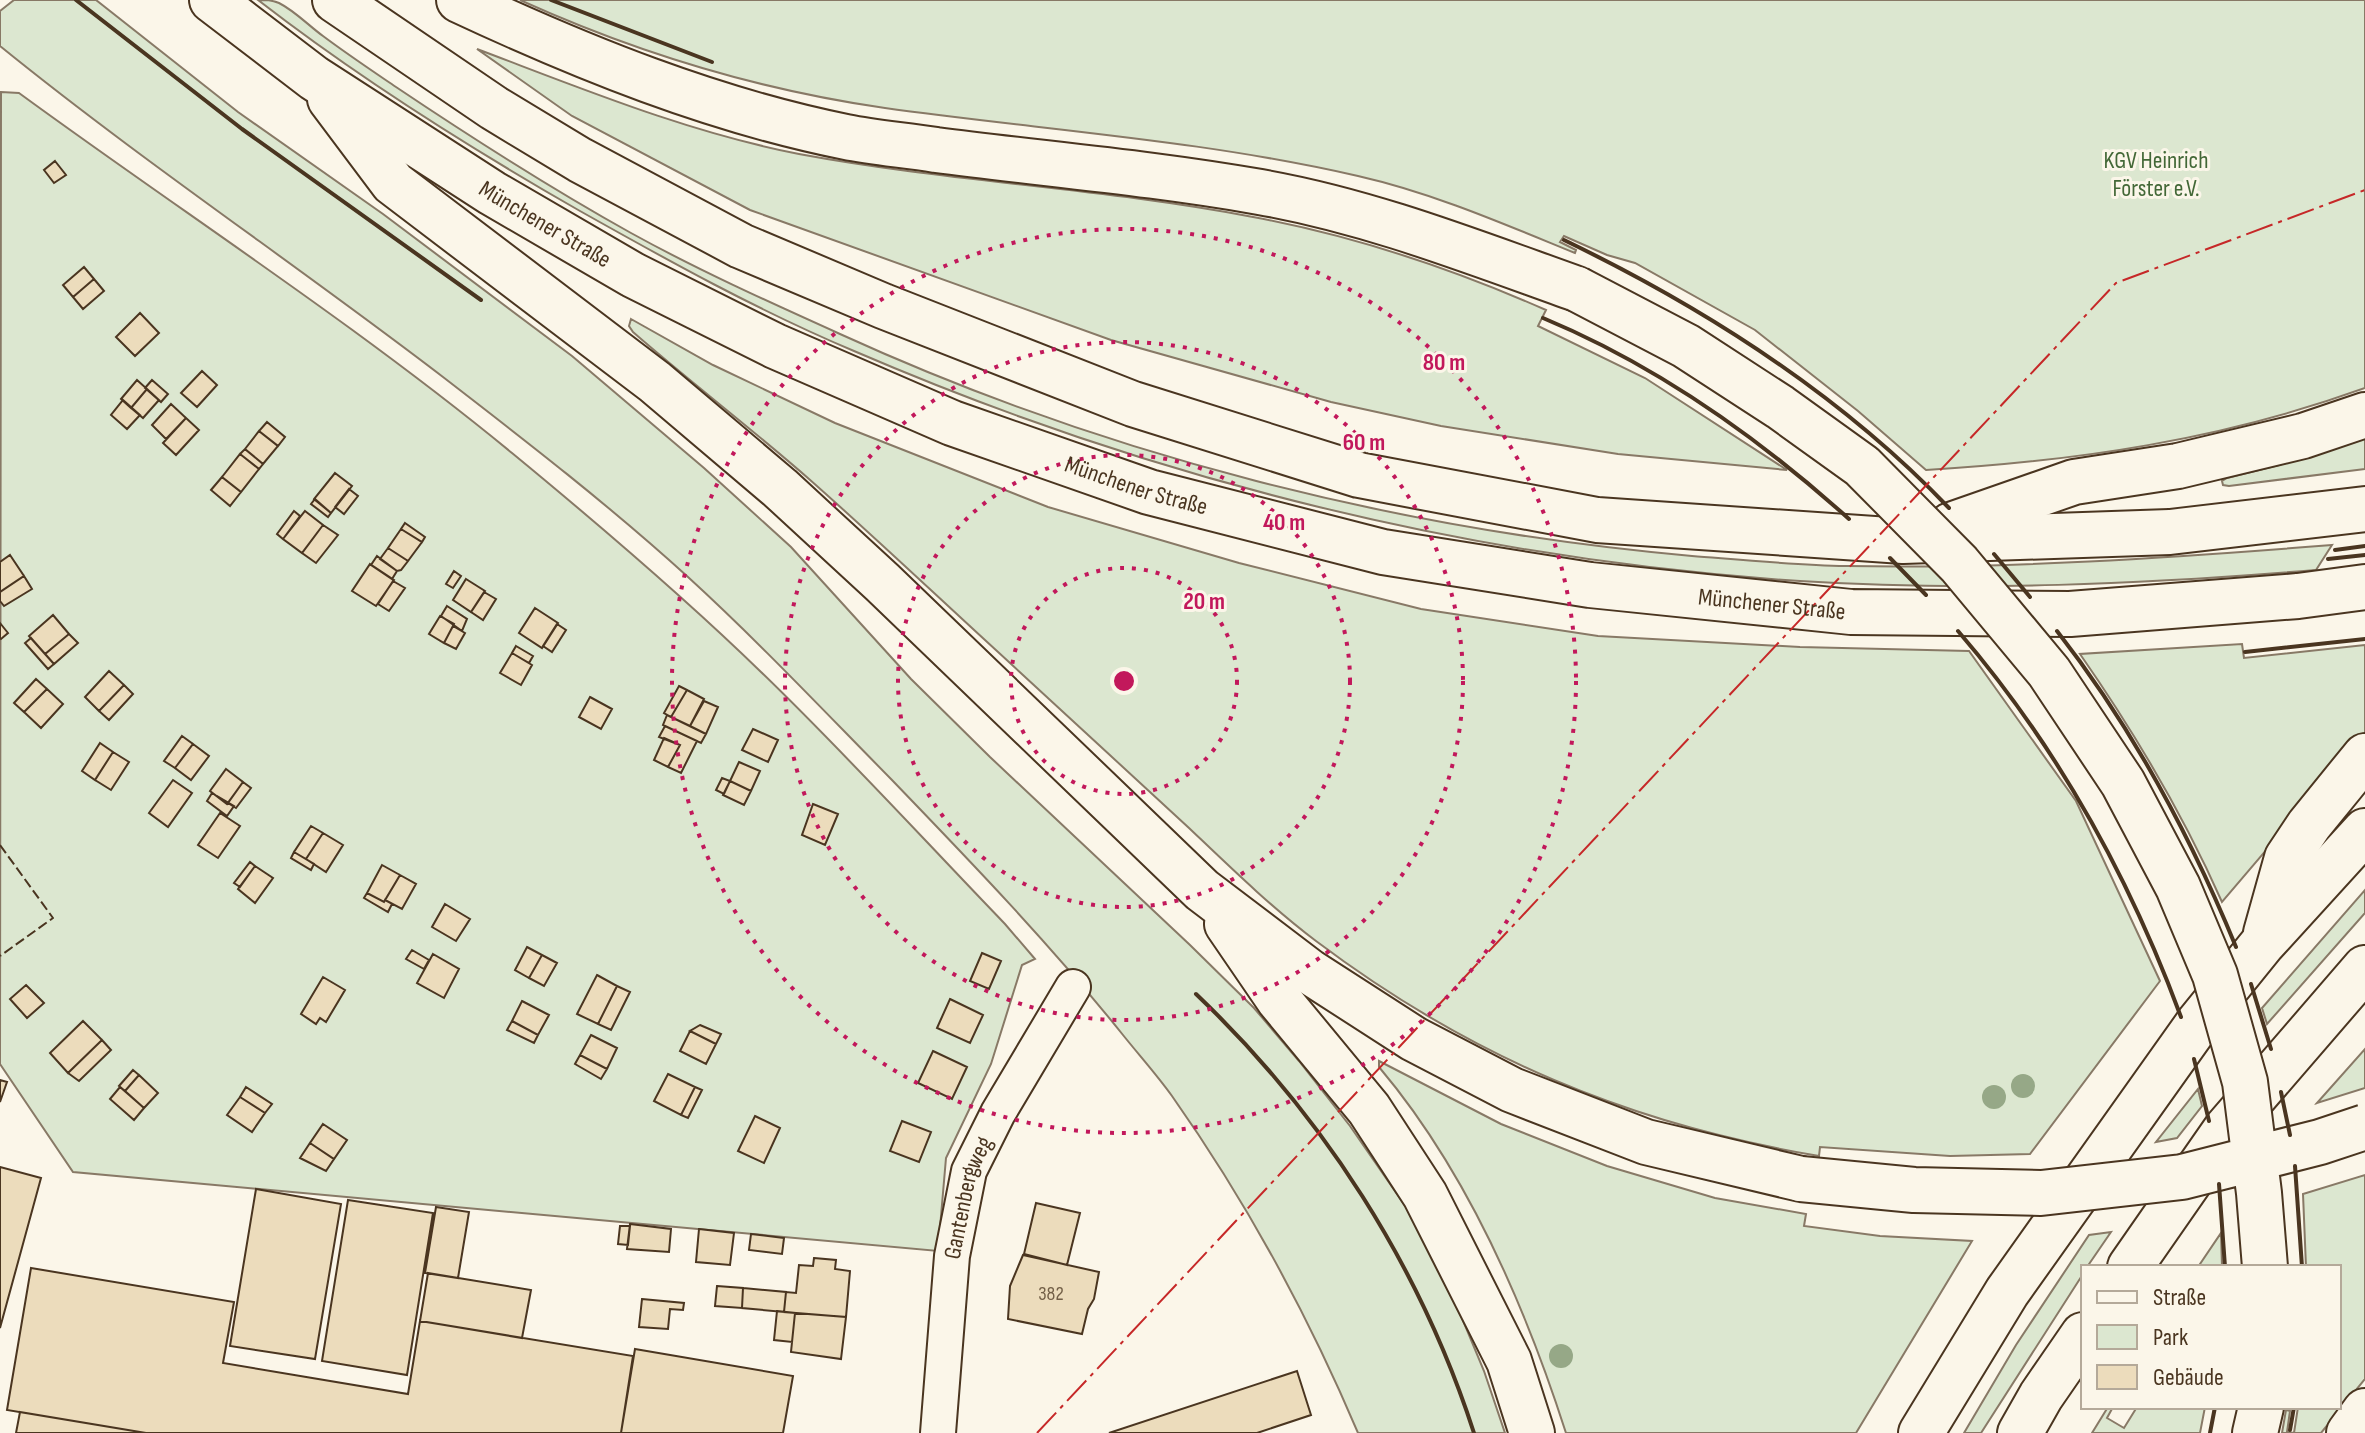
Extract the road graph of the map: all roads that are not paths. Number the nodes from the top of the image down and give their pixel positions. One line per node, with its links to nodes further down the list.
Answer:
1 (212, 0): 4 (highway, Münchener Straße)
2 (335, 0): 7 (highway)
3 (459, 0): 17 (highway, bridge)
4 (314, 78): 8 (highway, Münchener Straße); 11 (highway)
5 (2365, 415): 7 (highway)
6 (2360, 509): 7 (highway)
7 (1903, 541)
8 (2365, 587)
9 (2365, 756): 12 (highway)
10 (2365, 831): 12 (highway)
11 (1202, 890): 15 (highway, bridge); 22 (highway)
12 (2263, 943): 23 (highway)
13 (2365, 968): 16 (highway)
14 (1073, 987): 21 (street, Gantenbergweg)
15 (2365, 1127)
16 (2131, 1265)
17 (2265, 1265)
18 (2081, 1338): 24 (highway)
19 (2261, 1409): 25 (highway)
20 (2365, 1411): 26 (highway)
21 (938, 1433)
22 (1532, 1433)
23 (1921, 1433)
24 (2020, 1433)
25 (2255, 1433)
26 (2349, 1433)

